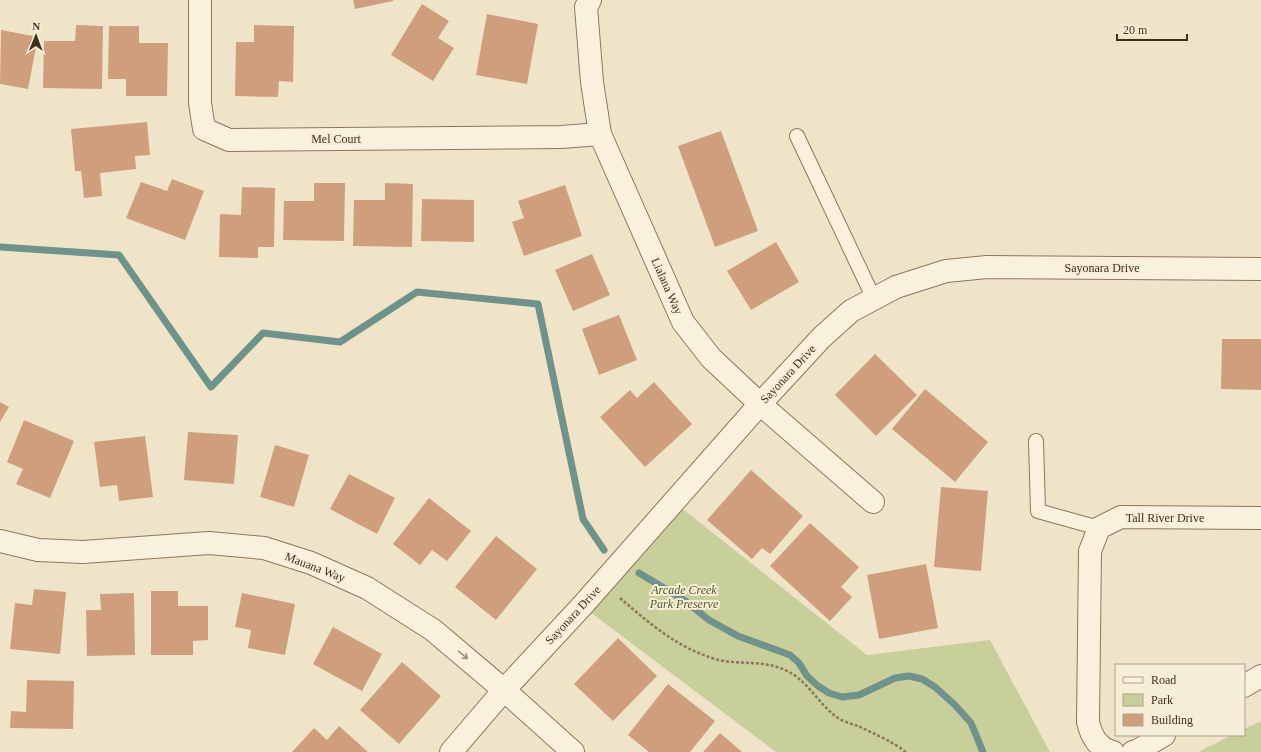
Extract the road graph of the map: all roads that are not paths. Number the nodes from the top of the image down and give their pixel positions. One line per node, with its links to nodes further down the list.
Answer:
1 (200, 0): 3 (street, Mel Court)
2 (590, 0): 3 (street, Lialana Way)
3 (600, 134): 7 (street, Lialana Way)
4 (797, 136): 6 (lane)
5 (1261, 269): 6 (street, Sayonara Drive)
6 (874, 299): 7 (street, Sayonara Drive)
7 (760, 404): 9 (street, Lialana Way); 15 (street, Sayonara Drive)
8 (1036, 441): 11 (lane)
9 (873, 502)
10 (1261, 518): 11 (street, Tall River Drive)
11 (1099, 528): 19 (street)
12 (0, 541): 15 (street, Mauana Way, one-way to 15)
13 (1261, 676): 14 (street)
14 (1245, 685)
15 (504, 690): 17 (street, Sayonara Drive); 18 (street, Mauana Way)
16 (1162, 736): 20 (street)
17 (451, 752)
18 (573, 752)
19 (1113, 752)
20 (1133, 752)

